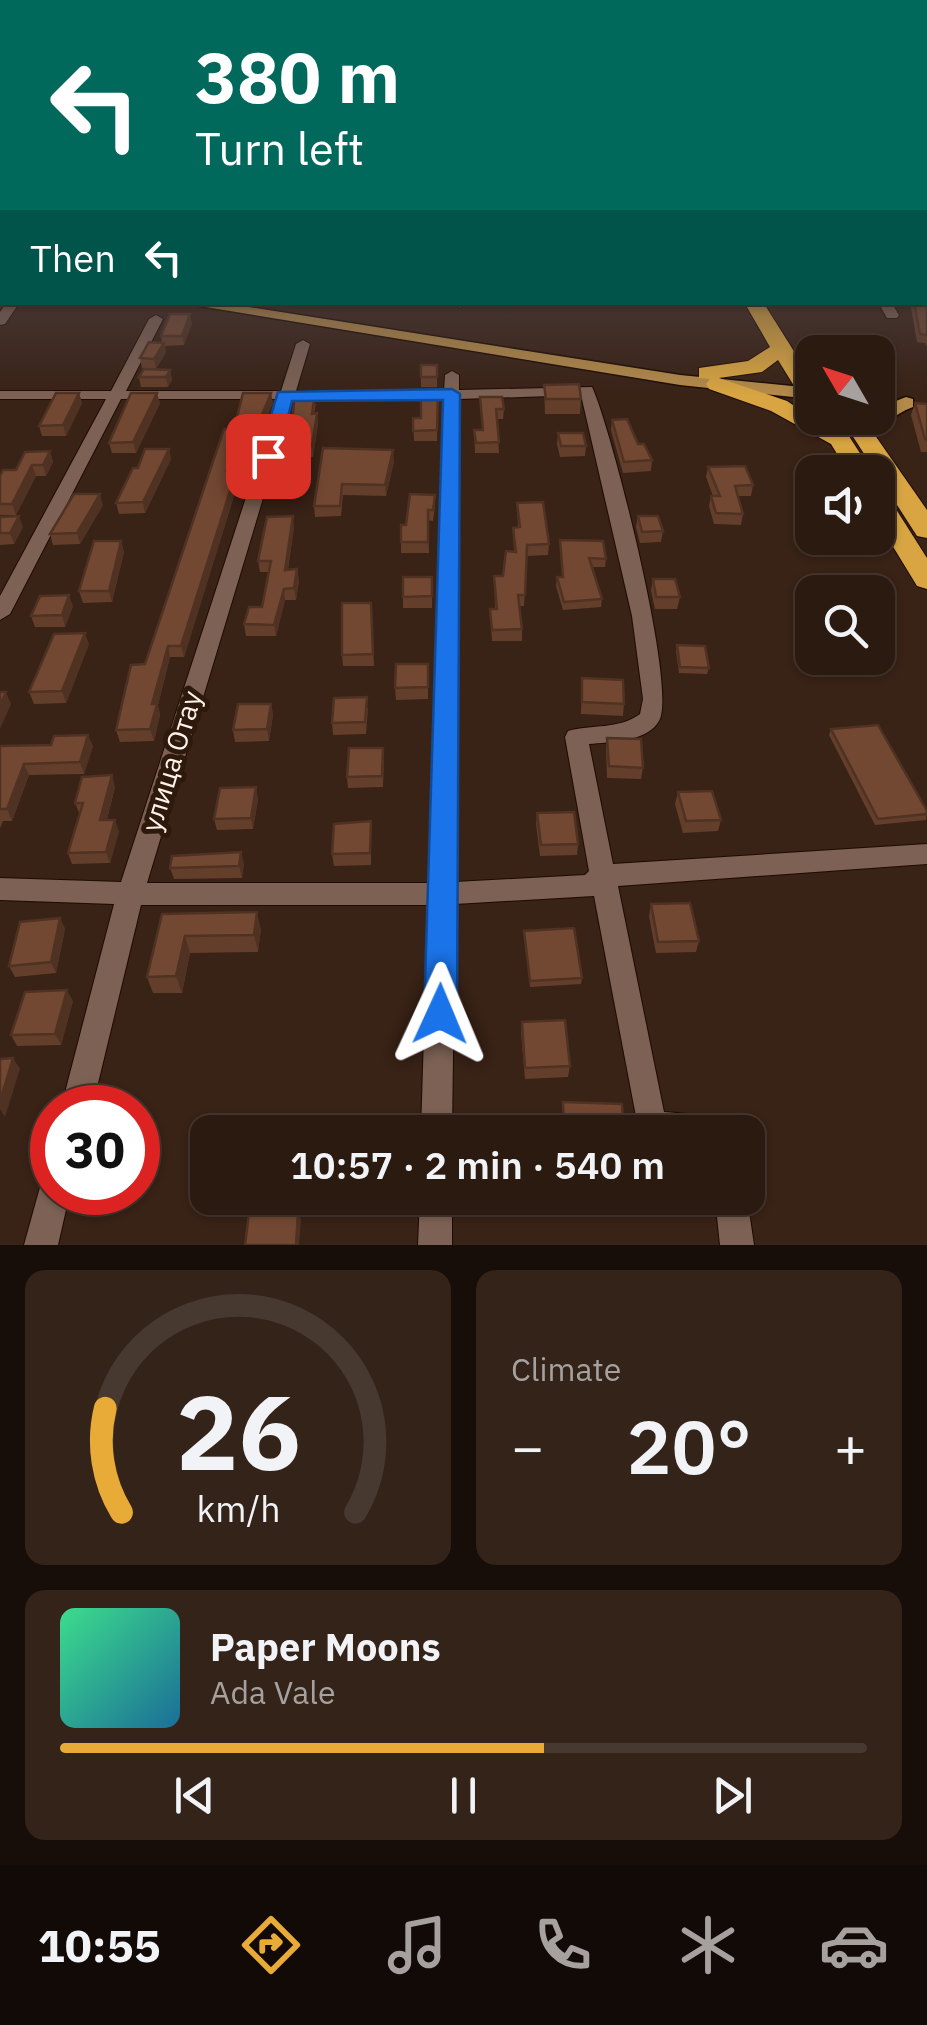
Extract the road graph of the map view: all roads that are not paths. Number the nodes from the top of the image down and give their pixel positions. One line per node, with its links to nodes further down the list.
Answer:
1 (204, 305): 10 (main road)
2 (257, 305): 10 (main road)
3 (755, 305): 8 (highway)
4 (777, 305): 6 (highway)
5 (156, 319): 15 (street)
6 (797, 335)
7 (303, 344): 16 (street, улица Отау)
8 (782, 348): 9 (highway); 11 (highway)
9 (795, 367)
10 (679, 374): 11 (main road)
11 (712, 378): 13 (main road); 17 (highway)
12 (452, 385): 16 (street); 24 (street); 27 (street)
13 (795, 389)
14 (0, 395): 15 (street)
15 (119, 396): 16 (street); 22 (street)
16 (283, 407): 26 (street, улица Отау)
17 (795, 412)
18 (856, 435): 20 (highway)
19 (895, 528): 21 (highway)
20 (927, 530)
21 (927, 580)
22 (0, 614)
23 (927, 854): 24 (street)
24 (602, 876): 27 (street); 30 (street)
25 (0, 888): 26 (street)
26 (130, 895): 27 (street); 28 (street, улица Отау)
27 (443, 896): 29 (street)
28 (82, 1085)
29 (438, 1115)
30 (649, 1115)
31 (48, 1215): 34 (street)
32 (436, 1215): 35 (street)
33 (734, 1215): 36 (street)
34 (41, 1245)
35 (435, 1245)
36 (738, 1245)

